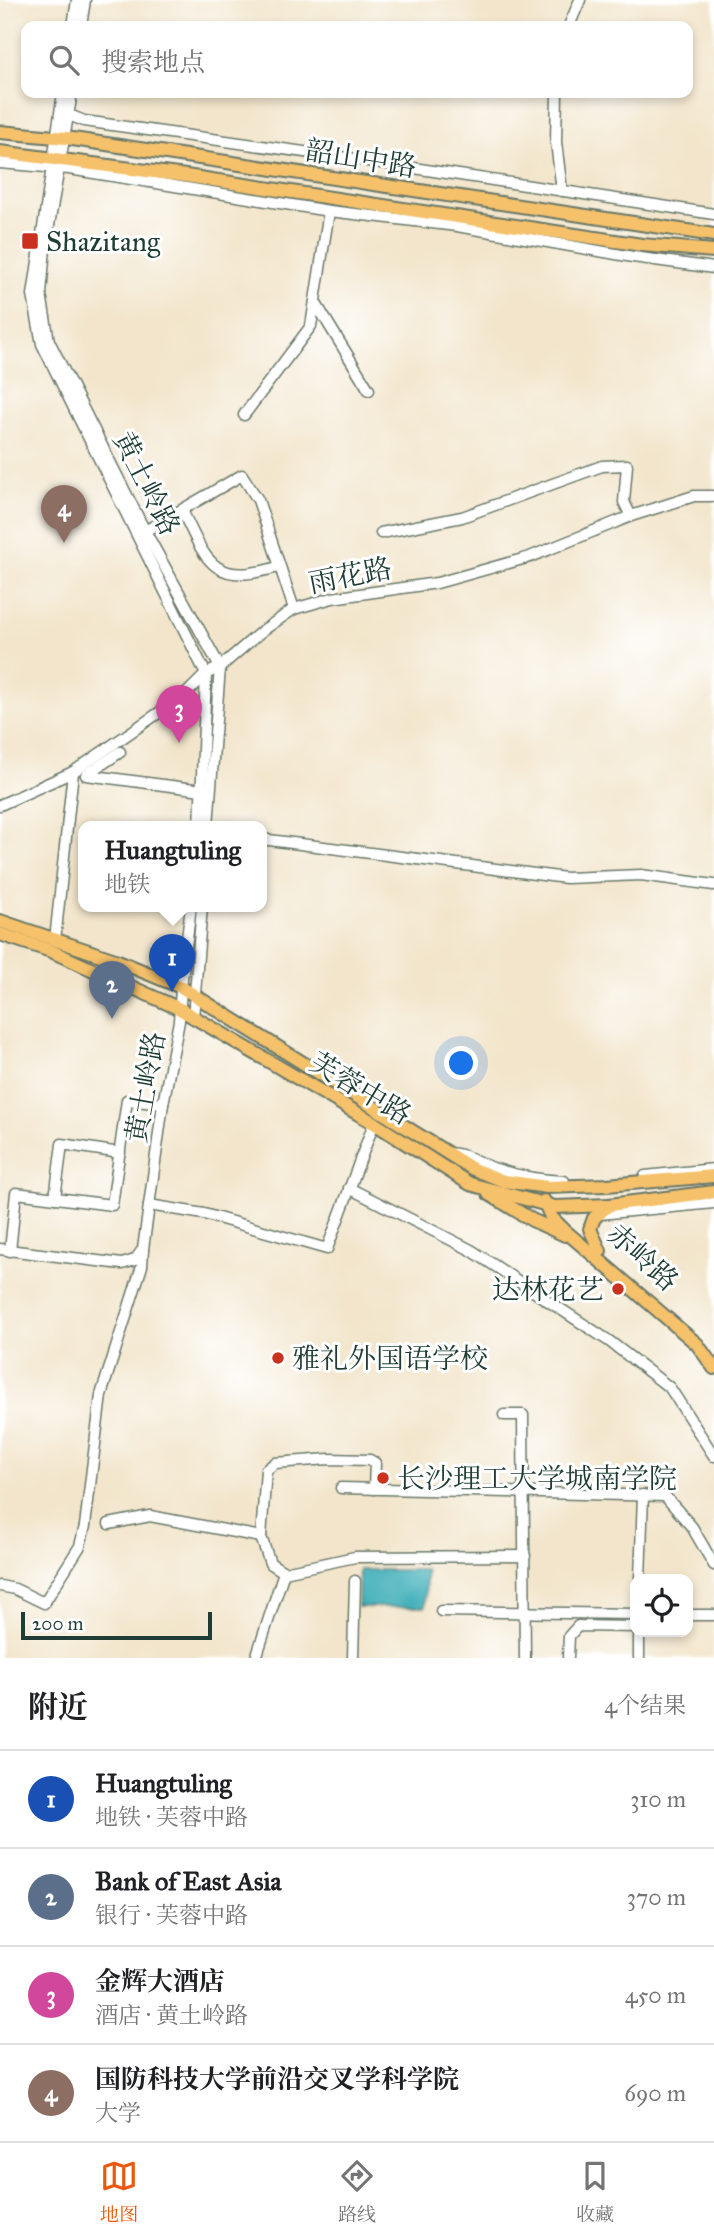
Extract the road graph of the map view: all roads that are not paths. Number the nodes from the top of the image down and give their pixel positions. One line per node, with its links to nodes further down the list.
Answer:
1 (77, 0): 4 (street)
2 (85, 0): 5 (street)
3 (580, 0): 6 (street)
4 (74, 21)
5 (82, 21)
6 (571, 21)
7 (63, 98): 12 (street)
8 (71, 98): 10 (street)
9 (557, 98): 16 (street)
10 (69, 115): 12 (street); 16 (street)
11 (0, 132): 12 (main road, 韶山中路)
12 (61, 138): 15 (street); 19 (main road, 韶山中路)
13 (0, 152): 15 (main road, 韶山中路)
14 (0, 163): 15 (street)
15 (56, 164): 17 (street); 20 (main road, 韶山中路); 28 (street, 黄土岭路); 33 (street, 黄土岭路)
16 (562, 191): 18 (street)
17 (329, 211): 21 (street); 22 (street)
18 (714, 214)
19 (714, 235)
20 (714, 251)
21 (714, 268)
22 (315, 302): 23 (street); 24 (street)
23 (369, 390)
24 (244, 415)
25 (714, 496): 27 (street, 雨花路)
26 (182, 510): 28 (street); 30 (street); 30 (street)
27 (631, 516): 29 (street); 31 (street, 雨花路)
28 (145, 531): 32 (street, 黄土岭路)
29 (381, 533)
30 (278, 567): 31 (street)
31 (294, 609): 32 (street, 雨花路)
32 (220, 667): 33 (street, 雨花路); 41 (street)
33 (206, 674): 34 (street, 雨花路); 35 (street, 黄土岭路)
34 (186, 694): 35 (street); 37 (street, 雨花路)
35 (204, 714): 38 (street, 黄土岭路)
36 (120, 752): 38 (street)
37 (73, 772): 39 (street, 雨花路); 48 (street)
38 (202, 790): 40 (street, 黄土岭路)
39 (0, 806)
40 (200, 821)
41 (208, 821)
42 (267, 840): 43 (street)
43 (714, 885)
44 (190, 912): 49 (street, 黄土岭路)
45 (202, 912): 50 (street, 黄土岭路)
46 (0, 921): 48 (main road, 芙蓉中路)
47 (0, 934): 51 (main road, 芙蓉中路)
48 (55, 940): 49 (main road, 芙蓉中路)
49 (181, 987): 50 (main road, 芙蓉中路); 51 (street, 黄土岭路)
50 (196, 997): 52 (street, 黄土岭路); 56 (main road, 芙蓉中路)
51 (180, 1009): 52 (main road, 芙蓉中路); 53 (street, 黄土岭路)
52 (192, 1017): 54 (main road, 芙蓉中路)
53 (163, 1104): 55 (street); 65 (street, 黄土岭路)
54 (374, 1123): 59 (main road, 芙蓉中路); 61 (street)
55 (120, 1153): 63 (street); 63 (street)
56 (446, 1153): 57 (street); 60 (main road, 芙蓉中路)
57 (714, 1169)
58 (714, 1175): 60 (main road, 芙蓉中路)
59 (470, 1184): 66 (main road, 芙蓉中路); 69 (main road, 赤岭路)
60 (544, 1187): 66 (main road, 赤岭路)
61 (349, 1188): 65 (street); 76 (street)
62 (714, 1192): 67 (main road, 芙蓉中路)
63 (55, 1198): 71 (street)
64 (714, 1203): 68 (street)
65 (149, 1205): 70 (street, 黄土岭路)
66 (550, 1205): 67 (main road, 芙蓉中路); 69 (main road, 赤岭路); 72 (main road, 赤岭路)
67 (609, 1205): 68 (main road)
68 (598, 1214): 72 (main road)
69 (578, 1241): 74 (main road, 赤岭路)
70 (142, 1249): 71 (street); 88 (street, 黄土岭路)
71 (5, 1250)
72 (600, 1251): 73 (main road, 赤岭路)
73 (714, 1358)
74 (714, 1368)
75 (504, 1415): 79 (street)
76 (714, 1456)
77 (341, 1488): 78 (street)
78 (374, 1489): 79 (street); 82 (street)
79 (524, 1493): 80 (street); 83 (street)
80 (643, 1495): 84 (street); 86 (street)
81 (109, 1524): 82 (street)
82 (261, 1537): 85 (street)
83 (525, 1556): 85 (street); 90 (street)
84 (714, 1565)
85 (284, 1572): 96 (street)
86 (640, 1574)
87 (355, 1581): 97 (street)
88 (0, 1586)
89 (441, 1611): 90 (street)
90 (525, 1613): 91 (street); 98 (street)
91 (630, 1614)
92 (693, 1615): 93 (street)
93 (714, 1615)
94 (630, 1627): 99 (street)
95 (639, 1637): 100 (street)
96 (256, 1658)
97 (353, 1658)
98 (525, 1658)
99 (568, 1658)
100 (639, 1658)

